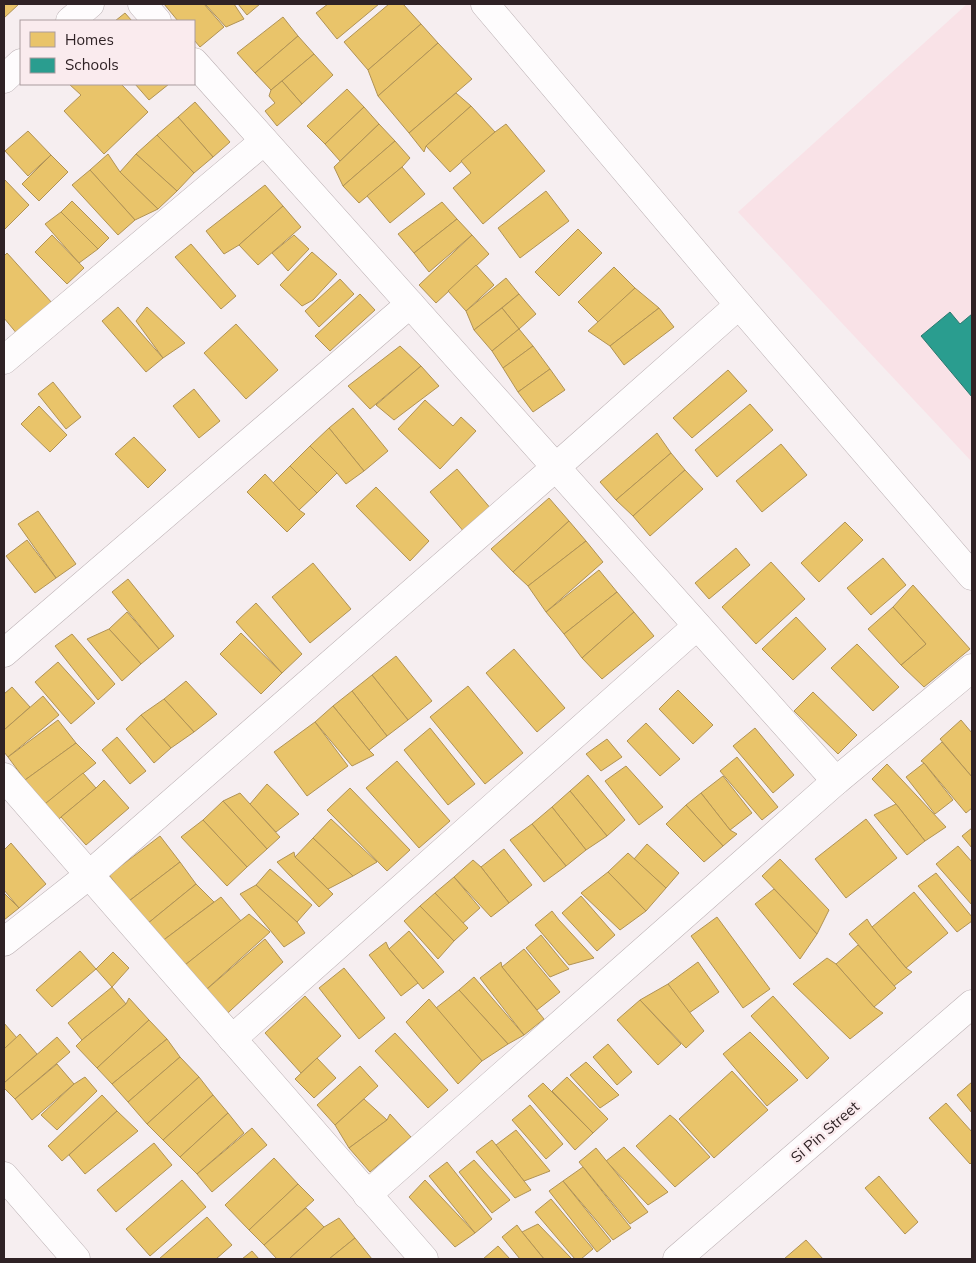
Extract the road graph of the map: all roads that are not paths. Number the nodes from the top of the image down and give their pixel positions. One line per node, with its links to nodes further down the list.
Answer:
1 (90, 4): 4 (street)
2 (142, 4): 5 (street)
3 (485, 4): 11 (street)
4 (71, 20)
5 (157, 20)
6 (195, 63): 9 (street)
7 (20, 64): 8 (street)
8 (4, 79)
9 (264, 141): 10 (street); 12 (street)
10 (410, 304): 13 (street); 16 (street)
11 (739, 305): 13 (street); 14 (street)
12 (4, 360)
13 (556, 467): 15 (street); 20 (street)
14 (972, 576)
15 (697, 626): 19 (street); 23 (street)
16 (4, 654)
17 (972, 668): 19 (street)
18 (4, 777): 20 (street)
19 (836, 781): 25 (street)
20 (89, 875): 21 (street); 23 (street)
21 (4, 942)
22 (972, 1004): 28 (street, Si Pin Street)
23 (232, 1039): 25 (street)
24 (4, 1176): 26 (street)
25 (367, 1195): 27 (street)
26 (76, 1259)
27 (424, 1259)
28 (677, 1259)

